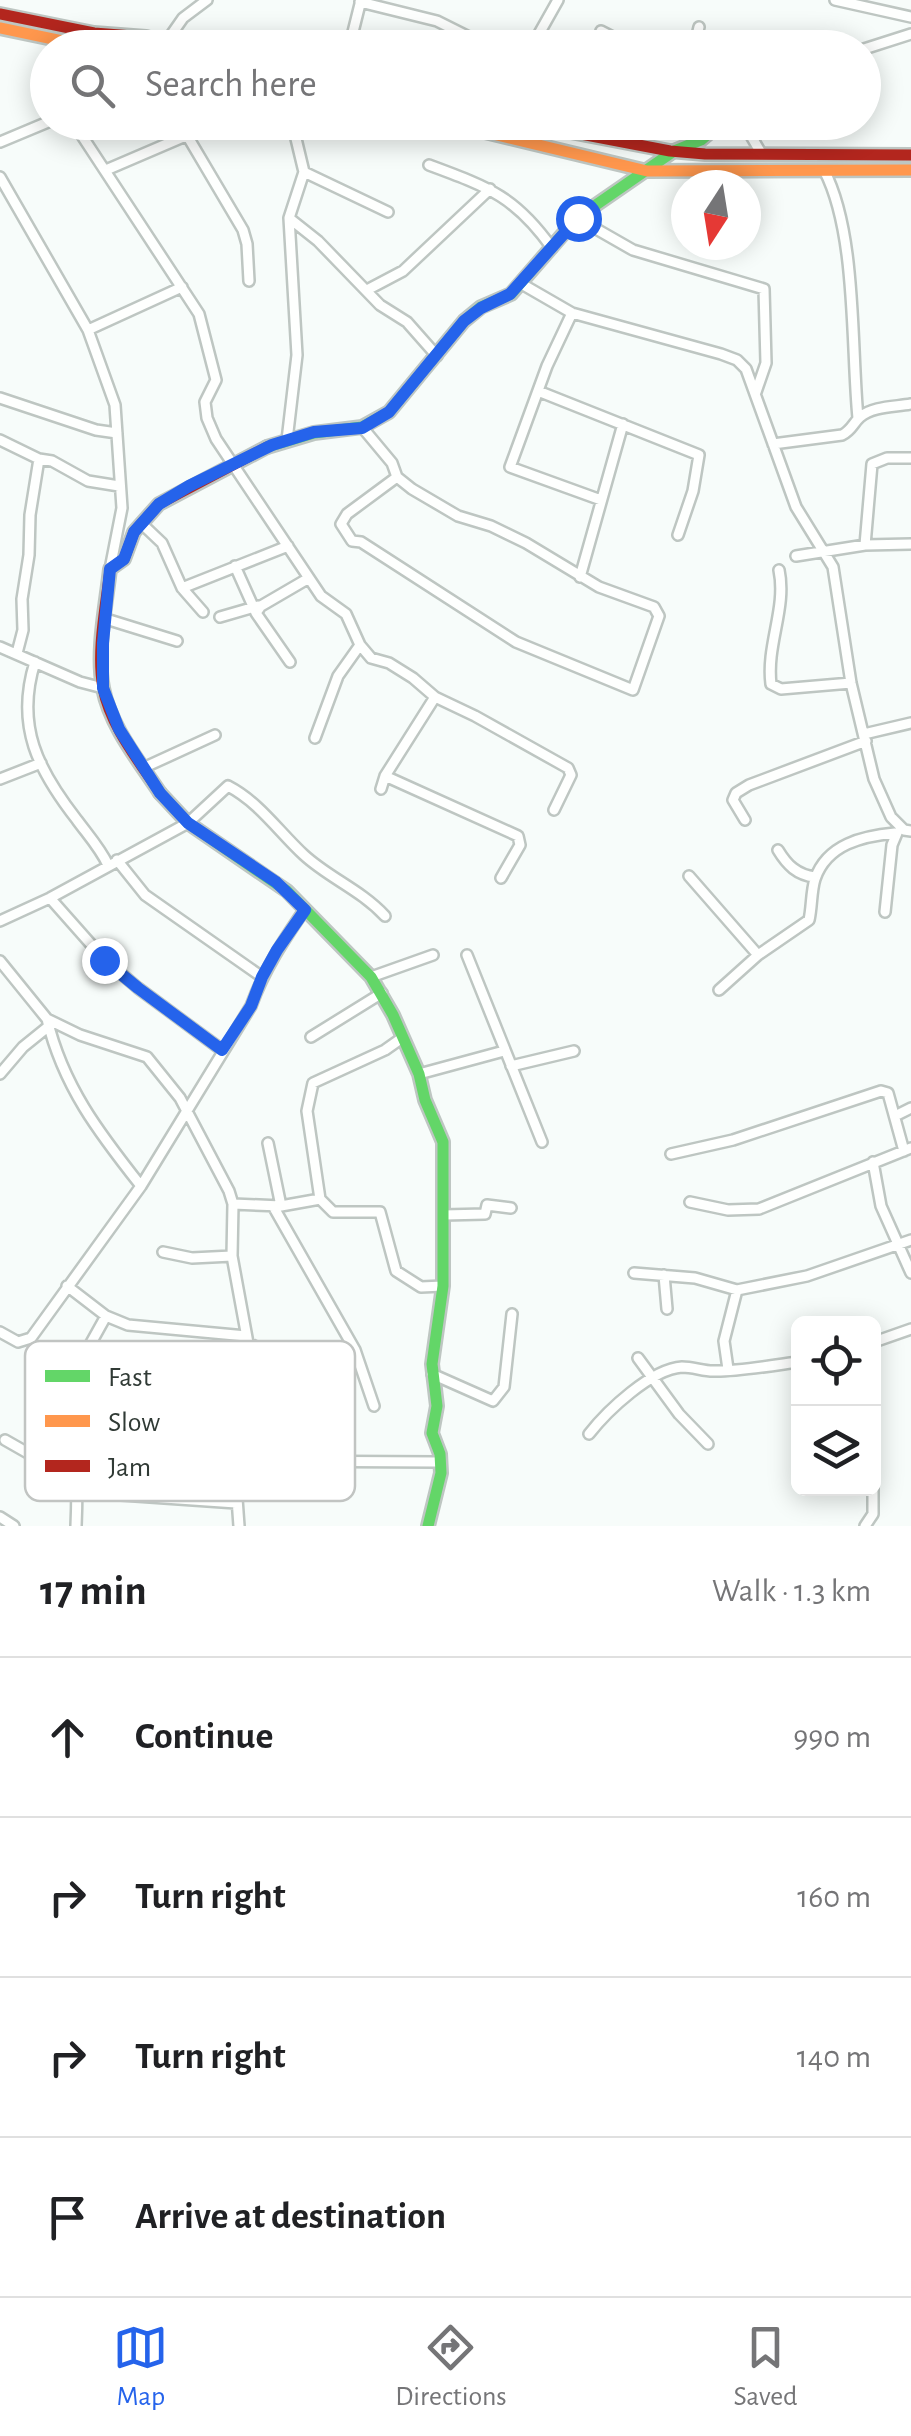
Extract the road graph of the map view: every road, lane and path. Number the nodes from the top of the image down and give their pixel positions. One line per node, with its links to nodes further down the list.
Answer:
1 (206, 0): 10 (street)
2 (558, 0): 13 (street)
3 (834, 0): 6 (street)
4 (360, 1): 11 (street); 12 (street)
5 (0, 14): 9 (street)
6 (911, 17)
7 (699, 27): 14 (street)
8 (0, 28): 15 (street)
9 (79, 30)
10 (174, 30)
11 (353, 30)
12 (455, 30)
13 (541, 30)
14 (698, 30)
15 (30, 34)
16 (911, 34): 17 (street)
17 (881, 44)
18 (30, 130): 27 (street)
19 (86, 140): 32 (street)
20 (181, 140): 32 (street)
21 (190, 140): 43 (street)
22 (296, 140): 36 (street)
23 (518, 140): 35 (street)
24 (615, 140): 28 (street)
25 (701, 140): 28 (street)
26 (753, 140): 29 (street)
27 (0, 142)
28 (674, 151): 29 (street); 35 (street)
29 (761, 153): 30 (street)
30 (911, 155)
31 (428, 164): 38 (street)
32 (106, 170): 45 (street)
33 (824, 170): 34 (street); 35 (street); 54 (street)
34 (911, 170)
35 (646, 171): 41 (street)
36 (304, 172): 39 (street); 40 (street)
37 (0, 177): 48 (street)
38 (490, 189): 42 (street); 46 (street)
39 (388, 212)
40 (289, 218): 46 (street); 59 (street)
41 (578, 218): 42 (street); 51 (street)
42 (552, 248): 44 (street)
43 (249, 281)
44 (520, 283): 47 (street); 49 (street)
45 (182, 287): 48 (street); 63 (street)
46 (367, 290): 49 (street)
47 (572, 312): 50 (street); 51 (street)
48 (88, 330): 57 (street)
49 (437, 356): 56 (street)
50 (538, 391): 55 (street); 66 (street)
51 (756, 392): 60 (street)
52 (0, 398): 57 (street)
53 (911, 404): 54 (street)
54 (858, 418): 60 (street)
55 (623, 424): 66 (street); 68 (street)
56 (362, 428): 59 (street); 64 (street)
57 (117, 433): 65 (street)
58 (0, 440): 62 (street)
59 (287, 440): 63 (street)
60 (773, 444): 72 (street)
61 (911, 458): 70 (street)
62 (40, 459): 65 (street); 87 (street)
63 (232, 466): 67 (street); 71 (street)
64 (398, 477): 77 (street); 77 (street)
65 (119, 486): 75 (street)
66 (601, 500): 77 (street)
67 (142, 524): 75 (street); 79 (street)
68 (678, 534)
69 (911, 544): 70 (street)
70 (865, 545): 72 (street)
71 (288, 546): 74 (street); 78 (street)
72 (826, 552): 73 (street); 90 (street)
73 (796, 556)
74 (234, 566): 79 (street); 80 (street)
75 (110, 569): 83 (street)
76 (779, 570): 90 (street)
77 (580, 577)
78 (309, 578): 80 (street); 85 (street)
79 (182, 588): 81 (street)
80 (256, 609): 82 (street); 89 (street)
81 (203, 612)
82 (220, 617)
83 (106, 619): 84 (street); 91 (street)
84 (177, 642)
85 (360, 646): 92 (street); 95 (street)
86 (0, 647): 87 (street)
87 (17, 653): 88 (street)
88 (35, 662): 91 (street); 97 (street)
89 (290, 662)
90 (851, 683): 96 (street)
91 (103, 688): 98 (street)
92 (435, 697): 99 (street); 102 (street)
93 (911, 723): 96 (street)
94 (215, 735): 98 (street)
95 (315, 738)
96 (865, 738): 103 (street); 105 (street)
97 (41, 764): 100 (street); 107 (street)
98 (144, 768): 104 (street)
99 (385, 776): 101 (street); 110 (street)
100 (0, 779)
101 (380, 789)
102 (554, 810)
103 (745, 820)
104 (188, 823): 107 (street); 112 (street); 114 (street)
105 (903, 831): 109 (street); 113 (street)
106 (778, 850): 109 (street)
107 (113, 862): 111 (street); 120 (street)
108 (688, 876): 118 (street)
109 (815, 877): 118 (street)
110 (501, 878)
111 (50, 898): 115 (street); 127 (street)
112 (305, 910): 120 (street); 121 (street)
113 (885, 912)
114 (385, 916)
115 (0, 921)
116 (432, 955): 121 (street)
117 (467, 955): 128 (street)
118 (758, 955): 122 (street)
119 (1, 964): 124 (street)
120 (262, 977): 127 (street)
121 (371, 977): 123 (street)
122 (719, 990)
123 (382, 993): 125 (street); 126 (street)
124 (48, 1023): 131 (street); 134 (street); 141 (street)
125 (311, 1037)
126 (402, 1038): 132 (street); 142 (street)
127 (222, 1050): 134 (street)
128 (504, 1051): 130 (street); 132 (street)
129 (574, 1051): 130 (street)
130 (511, 1066): 136 (street)
131 (0, 1074)
132 (419, 1074): 147 (street)
133 (911, 1108): 135 (street)
134 (186, 1114): 141 (street); 144 (street)
135 (896, 1116): 138 (street); 139 (street)
136 (542, 1142)
137 (268, 1143): 145 (street)
138 (907, 1149): 140 (street)
139 (672, 1154)
140 (872, 1162): 143 (street); 149 (street)
141 (141, 1186): 155 (street)
142 (320, 1199): 145 (street); 156 (street)
143 (690, 1202)
144 (233, 1204): 145 (street); 151 (street)
145 (277, 1206): 169 (street)
146 (511, 1208): 147 (street)
147 (444, 1215): 156 (street)
148 (911, 1240): 149 (street)
149 (898, 1245): 152 (street); 157 (street)
150 (163, 1252): 151 (street)
151 (232, 1256): 163 (street)
152 (911, 1272)
153 (634, 1273): 154 (street)
154 (664, 1274): 157 (street); 158 (street)
155 (67, 1286): 160 (street); 166 (street)
156 (443, 1286): 176 (street)
157 (736, 1290): 175 (street)
158 (666, 1309)
159 (512, 1314): 176 (street)
160 (106, 1316): 163 (street); 167 (street)
161 (911, 1329): 165 (street)
162 (0, 1332): 164 (street)
163 (247, 1339): 168 (street)
164 (10, 1340): 170 (street); 172 (street)
165 (881, 1340)
166 (26, 1341)
167 (92, 1341)
168 (250, 1341)
169 (350, 1341)
170 (25, 1342)
171 (355, 1350): 178 (street)
172 (0, 1351)
173 (638, 1358): 177 (street)
174 (791, 1363): 175 (street)
175 (728, 1369): 177 (street)
176 (432, 1374): 184 (street)
177 (653, 1378): 179 (street); 181 (street)
178 (374, 1406)
179 (589, 1434)
180 (5, 1440): 182 (street)
181 (708, 1444)
182 (25, 1453)
183 (355, 1462): 184 (street)
184 (438, 1462): 193 (street)
185 (873, 1496): 194 (street)
186 (77, 1501): 191 (street)
187 (216, 1501): 188 (street)
188 (236, 1503): 192 (street)
189 (0, 1517): 190 (street)
190 (14, 1526)
191 (76, 1526)
192 (238, 1526)
193 (428, 1526)
194 (865, 1526)

